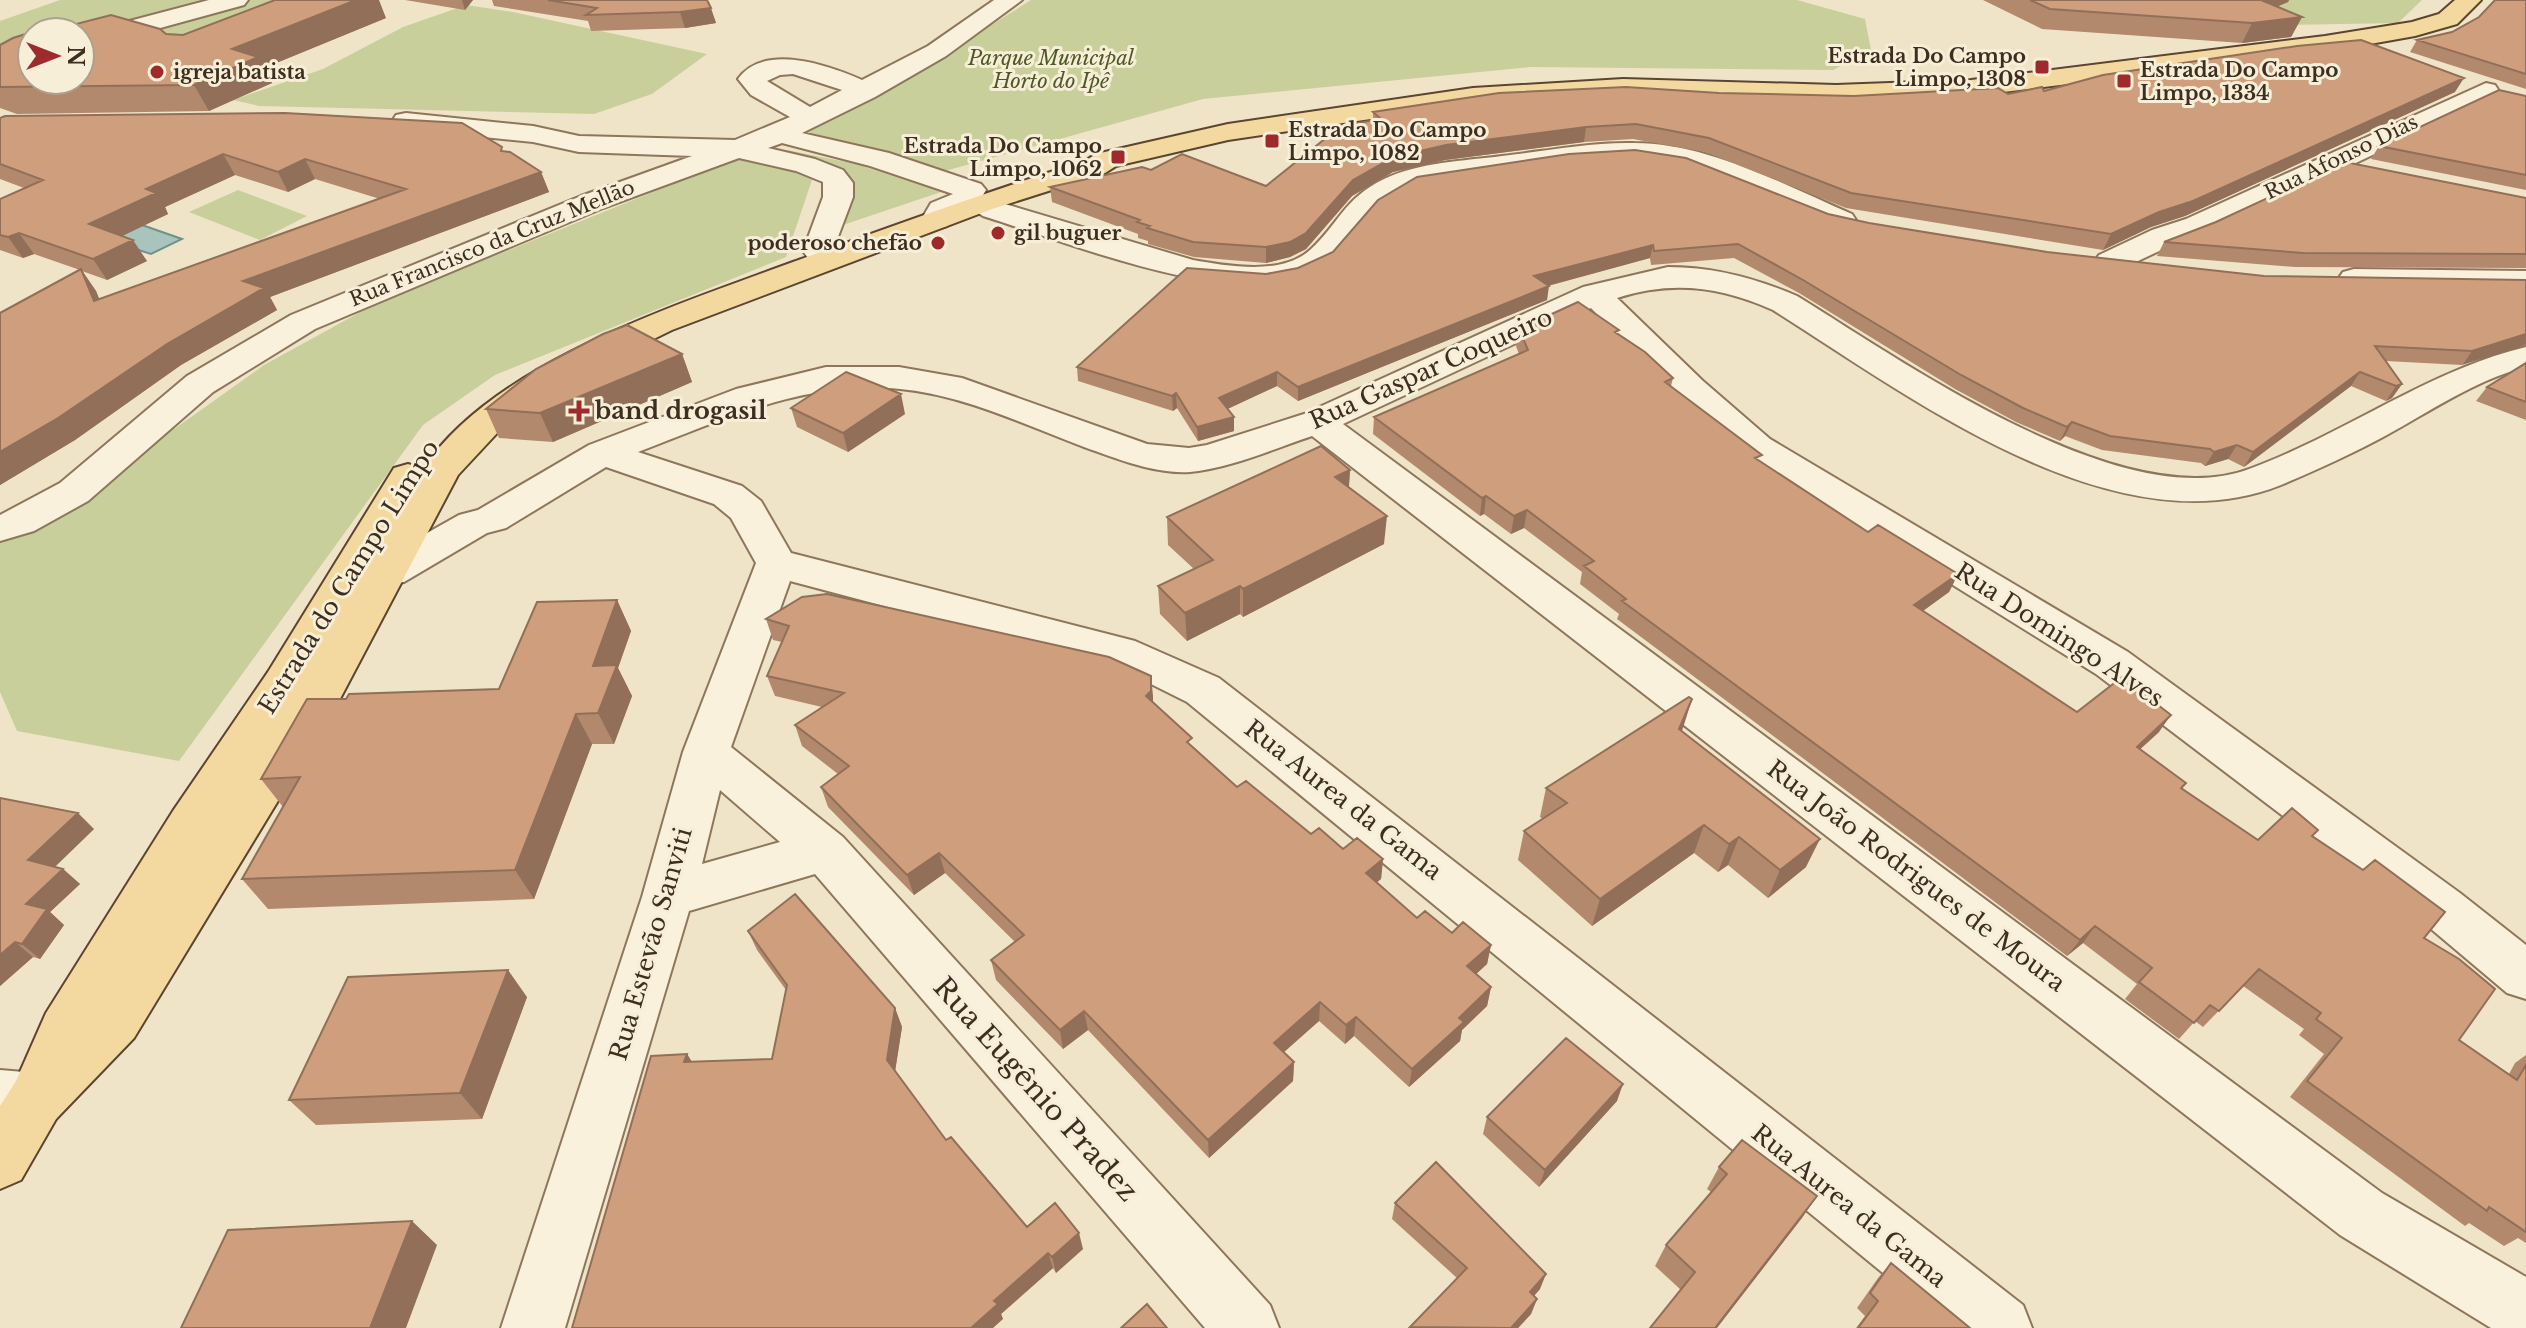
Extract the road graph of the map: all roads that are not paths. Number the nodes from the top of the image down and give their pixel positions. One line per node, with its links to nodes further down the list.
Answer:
1 (236, 0): 4 (street)
2 (1008, 0): 8 (street, Rua Francisco da Cruz Mellão)
3 (2469, 0): 5 (main road, Estrada do Campo Limpo)
4 (96, 38)
5 (2349, 40): 6 (street); 15 (main road, Estrada do Campo Limpo)
6 (2397, 59)
7 (2456, 81): 13 (street, Rua Afonso Dias)
8 (866, 91): 9 (street, Rua Francisco da Cruz Mellão); 9 (street)
9 (810, 118): 11 (street, Rua Francisco da Cruz Mellão)
10 (379, 120): 12 (street)
11 (777, 135): 12 (street, Rua Francisco da Cruz Mellão); 15 (street)
12 (736, 149): 18 (street); 25 (street, Rua Francisco da Cruz Mellão)
13 (2332, 162): 14 (street); 17 (street, Rua Afonso Dias)
14 (2384, 173)
15 (976, 196): 16 (street); 18 (main road, Estrada do Campo Limpo); 27 (main road, Estrada do Campo Limpo)
16 (1874, 226)
17 (2197, 226): 17 (street, Rua Afonso Dias)
18 (819, 251): 27 (main road, Estrada do Campo Limpo)
19 (2330, 279): 20 (street)
20 (2526, 281)
21 (1595, 294): 22 (street, Rua Gaspar Coqueiro); 23 (street, Rua Gaspar Coqueiro); 31 (street, Rua Domingo Alves)
22 (2526, 357)
23 (1317, 422): 24 (street, Rua Gaspar Coqueiro); 34 (street, Rua João Rodrigues de Moura)
24 (602, 453): 26 (street); 27 (street, Rua Gaspar Coqueiro)
25 (0, 528)
26 (776, 563): 28 (street, Rua Estevão Sanviti); 37 (street, Rua Aurea da Gama)
27 (358, 593): 32 (main road, Estrada do Campo Limpo)
28 (706, 752): 29 (street, Rua Eugênio Pradez); 30 (street, Rua Estevão Sanviti)
29 (825, 851): 30 (street); 36 (street, Rua Eugênio Pradez)
30 (668, 897): 35 (street, Rua Estevão Sanviti)
31 (2526, 976)
32 (18, 1098): 33 (main road, Estrada do Campo Limpo)
33 (0, 1160)
34 (2526, 1313)
35 (533, 1328)
36 (1247, 1328)
37 (2000, 1328)

